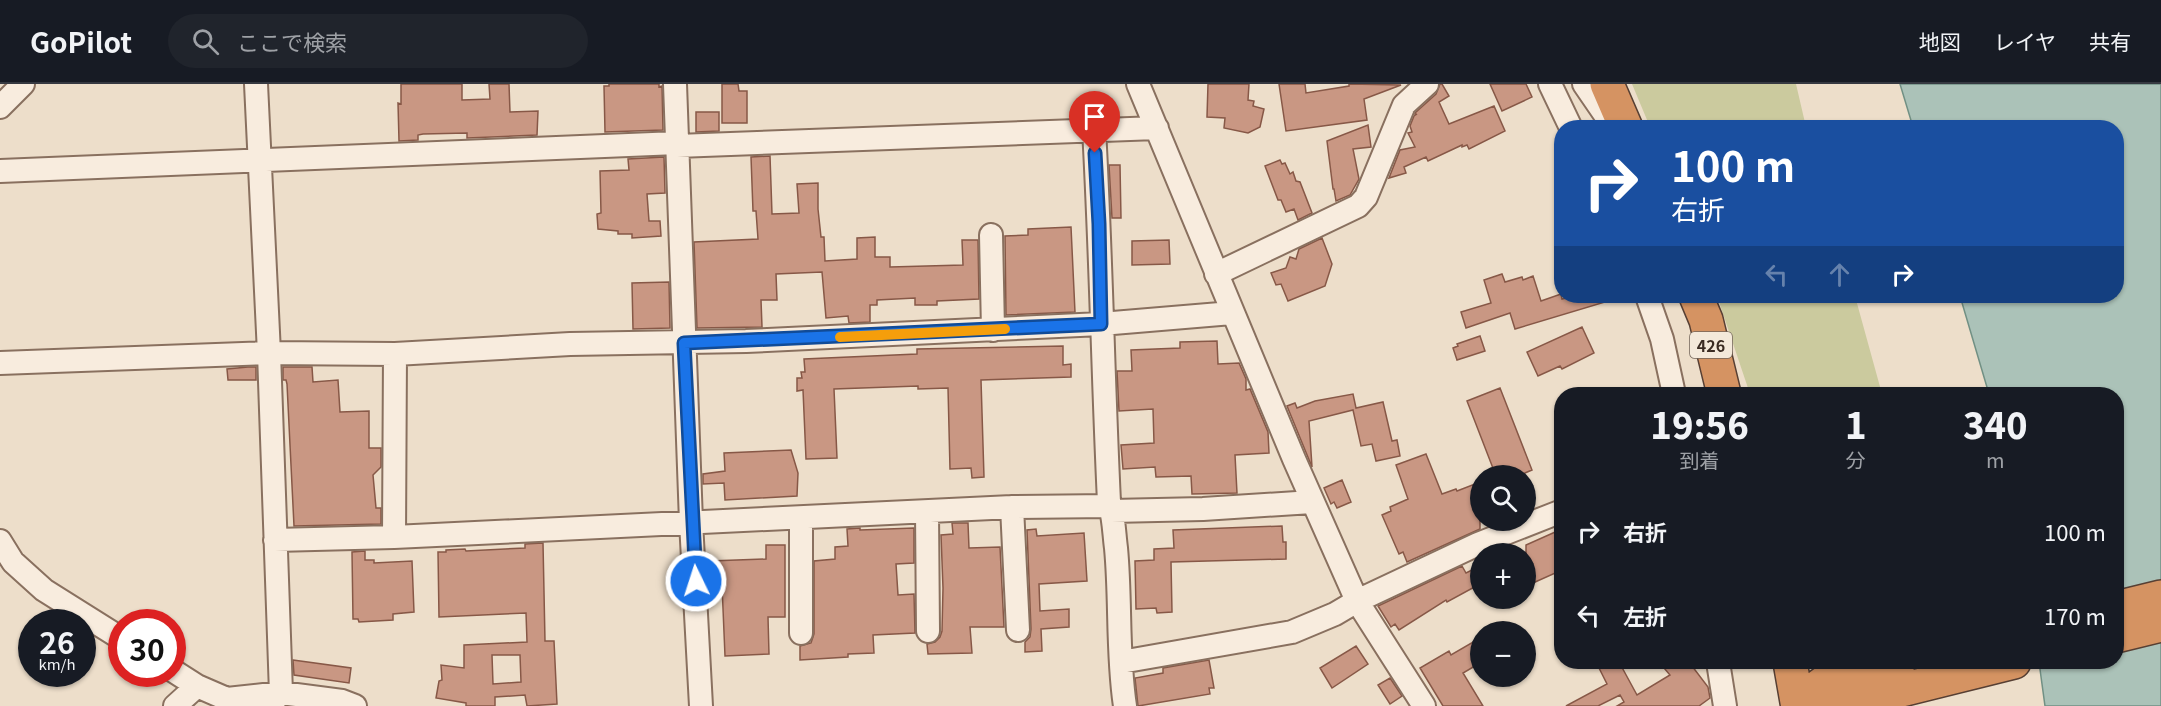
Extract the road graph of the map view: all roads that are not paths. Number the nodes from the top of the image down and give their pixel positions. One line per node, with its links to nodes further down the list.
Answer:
1 (23, 84): 9 (street)
2 (256, 84): 16 (street)
3 (675, 84): 15 (street)
4 (1138, 84): 13 (street)
5 (1427, 84): 19 (street)
6 (1550, 84): 10 (street)
7 (1584, 84): 11 (street)
8 (1607, 84): 12 (highway)
9 (0, 107)
10 (1567, 120)
11 (1610, 120)
12 (1622, 120)
13 (1157, 128): 14 (street); 19 (street)
14 (1094, 129): 15 (street); 23 (street)
15 (677, 144): 16 (street); 25 (street)
16 (259, 162): 17 (street); 26 (street)
17 (0, 171)
18 (992, 235): 24 (street)
19 (1216, 273): 22 (street)
20 (1649, 303): 29 (street)
21 (1699, 303): 30 (highway, 426)
22 (1232, 313): 23 (street); 31 (street)
23 (1101, 324): 24 (street); 33 (street)
24 (993, 330): 25 (street)
25 (684, 343): 27 (street); 37 (street)
26 (269, 353): 27 (street); 28 (street); 39 (street)
27 (395, 354): 38 (street)
28 (0, 363)
29 (1672, 387)
30 (1721, 387)
31 (1312, 502): 33 (street); 42 (street)
32 (1012, 507): 33 (street); 34 (street); 46 (street)
33 (1111, 508): 50 (street)
34 (927, 512): 36 (street); 47 (street)
35 (1554, 514): 42 (street)
36 (801, 518): 37 (street); 48 (street)
37 (692, 522): 38 (street); 62 (street)
38 (394, 537): 39 (street)
39 (275, 540): 58 (street)
40 (0, 541): 45 (street)
41 (2161, 597): 43 (highway)
42 (1357, 601): 50 (street); 64 (street)
43 (2124, 606)
44 (2161, 625): 49 (highway)
45 (108, 630)
46 (1018, 630)
47 (928, 631)
48 (801, 633)
49 (2124, 634)
50 (1121, 662): 63 (street)
51 (1719, 669): 65 (street)
52 (1791, 669): 59 (highway)
53 (1884, 669): 57 (highway)
54 (1972, 669): 57 (highway)
55 (186, 679): 56 (street)
56 (197, 686): 58 (street); 60 (street)
57 (1833, 692): 59 (highway)
58 (275, 699): 61 (street)
59 (1798, 704)
60 (175, 706)
61 (355, 706)
62 (701, 706)
63 (1125, 706)
64 (1424, 706)
65 (1725, 706)

